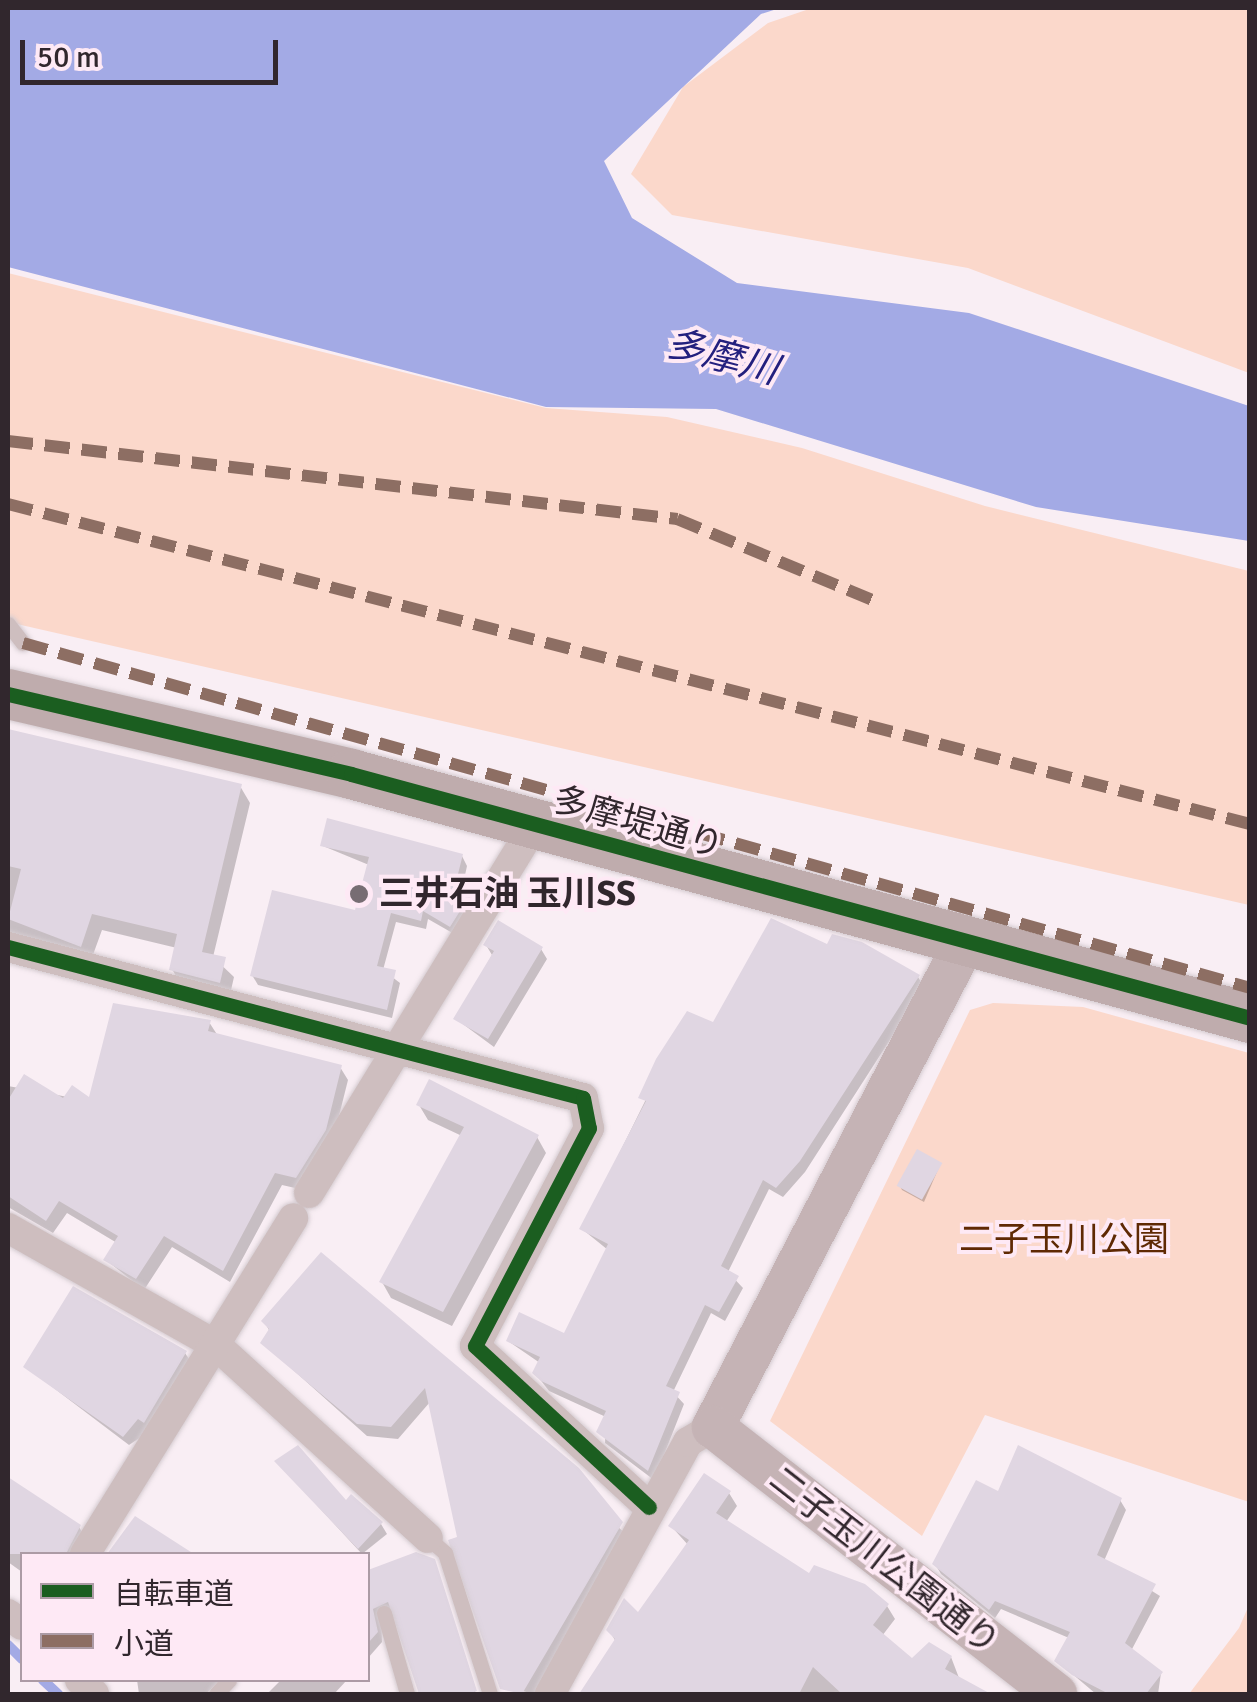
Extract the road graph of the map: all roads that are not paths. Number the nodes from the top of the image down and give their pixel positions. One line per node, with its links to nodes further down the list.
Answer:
1 (8, 624): 2 (lane)
2 (8, 639)
3 (8, 694): 4 (main road, 多摩堤通り)
4 (534, 824): 5 (main road, 多摩堤通り); 8 (street)
5 (965, 942): 7 (main road, 多摩堤通り); 11 (street)
6 (8, 947): 8 (street)
7 (1250, 1018)
8 (402, 1046): 10 (street); 12 (street)
9 (8, 1228): 10 (street)
10 (217, 1346): 13 (street); 14 (street)
11 (713, 1427): 12 (street); 19 (street, 二子玉川公園通り)
12 (649, 1507): 18 (street)
13 (428, 1538): 17 (lane)
14 (86, 1552)
15 (384, 1613): 16 (lane)
16 (408, 1694)
17 (490, 1694)
18 (550, 1694)
19 (1056, 1694)

